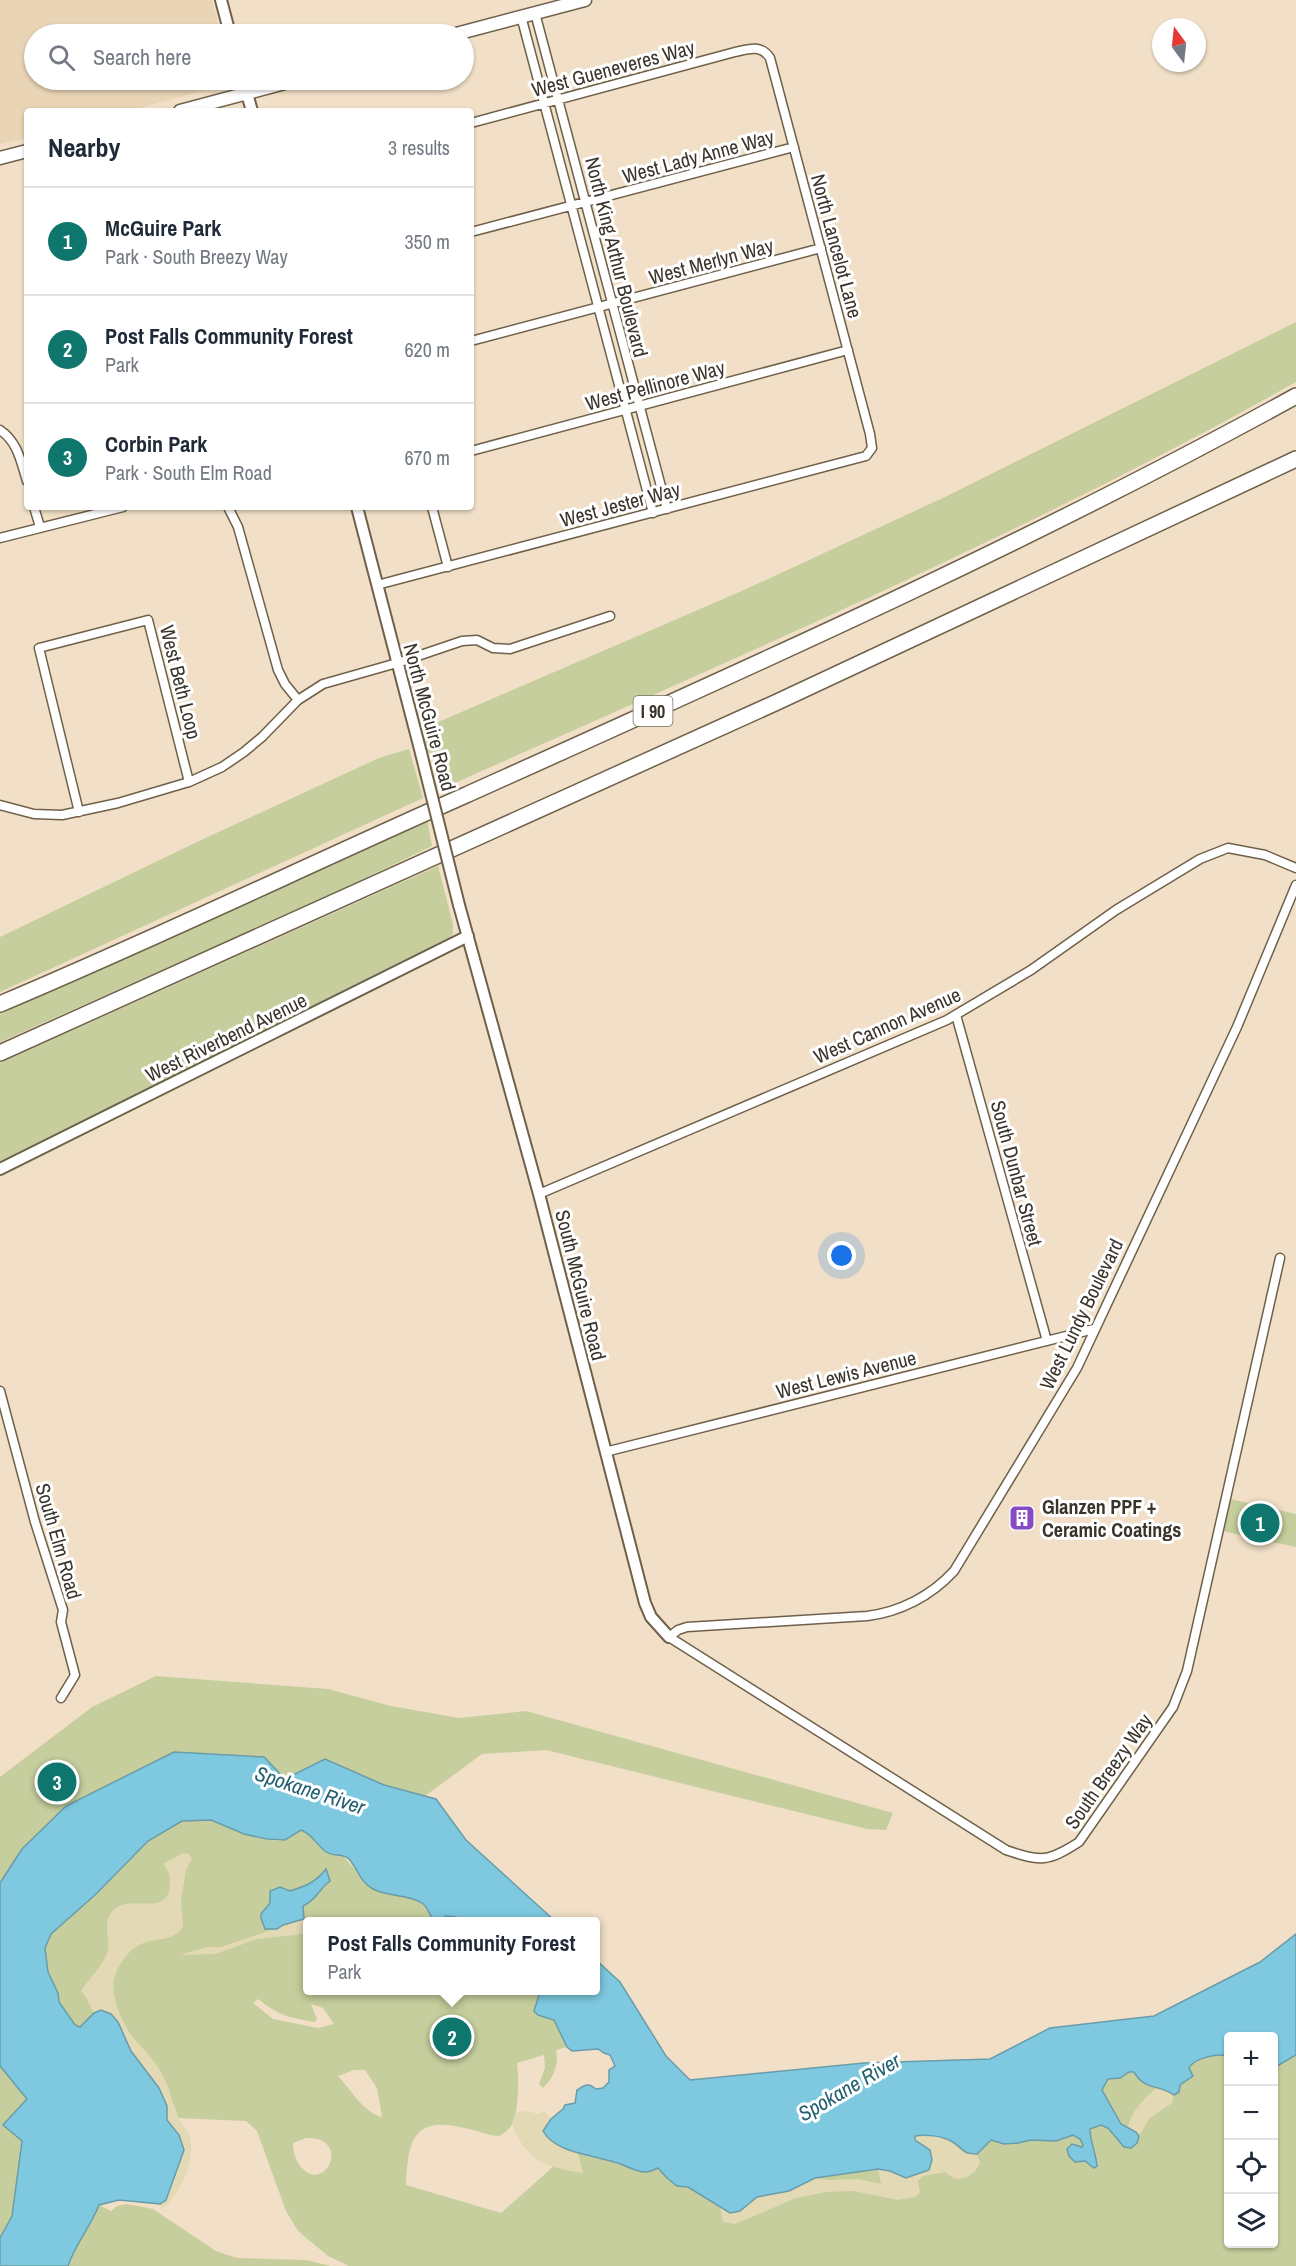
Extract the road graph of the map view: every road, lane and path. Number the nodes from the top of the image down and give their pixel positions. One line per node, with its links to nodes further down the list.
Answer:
1 (221, 0): 5 (street)
2 (585, 0): 3 (main road)
3 (535, 13): 4 (main road); 11 (street, North King Arthur Boulevard)
4 (521, 16): 6 (main road); 12 (street, North King Arthur Boulevard)
5 (227, 24)
6 (474, 29)
7 (764, 51): 11 (street, West Gueneveres Way); 16 (street, North Lancelot Lane)
8 (246, 90): 10 (street)
9 (258, 90): 10 (main road)
10 (247, 93): 13 (main road); 14 (street)
11 (559, 100): 12 (street, West Gueneveres Way); 19 (street, North King Arthur Boulevard)
12 (544, 104): 15 (street, West Gueneveres Way); 20 (street, North King Arthur Boulevard)
13 (191, 108)
14 (251, 108)
15 (474, 122)
16 (794, 147): 19 (street, West Lady Anne Way); 22 (street, North Lancelot Lane)
17 (24, 152): 18 (main road)
18 (0, 159)
19 (586, 203): 20 (street, West Lady Anne Way); 23 (street, North King Arthur Boulevard)
20 (572, 207): 21 (street, West Lady Anne Way); 24 (street, North King Arthur Boulevard)
21 (474, 231)
22 (821, 248): 23 (street, West Merlyn Way); 26 (street, North Lancelot Lane)
23 (612, 305): 24 (street, West Merlyn Way); 28 (street, North King Arthur Boulevard)
24 (599, 309): 25 (street, West Merlyn Way); 29 (street, North King Arthur Boulevard)
25 (474, 340)
26 (848, 350): 28 (street, West Pellinore Way); 32 (street, North Lancelot Lane)
27 (1296, 396): 55 (highway, I 90)
28 (638, 406): 29 (street, West Pellinore Way); 35 (street, North King Arthur Boulevard)
29 (626, 410): 31 (street, West Pellinore Way); 41 (street, North King Arthur Boulevard)
30 (0, 430): 34 (street)
31 (474, 450)
32 (870, 452): 35 (street, West Jester Way)
33 (1296, 459): 57 (highway, I 90)
34 (24, 471)
35 (667, 509): 41 (street, West Jester Way)
36 (35, 510): 42 (street)
37 (111, 510): 42 (street)
38 (230, 510): 48 (street)
39 (358, 510): 45 (street, North McGuire Road)
40 (433, 510): 44 (street)
41 (653, 513): 44 (street, West Jester Way)
42 (40, 527): 43 (street)
43 (0, 538)
44 (448, 567): 45 (street, West Jester Way)
45 (377, 585): 47 (street, North McGuire Road)
46 (610, 616): 47 (street)
47 (397, 663): 48 (street); 54 (street, North McGuire Road, bridge)
48 (298, 699): 49 (street)
49 (189, 782): 51 (street); 51 (street, West Beth Loop)
50 (0, 805): 51 (street)
51 (79, 812)
52 (1296, 868): 56 (street, West Cannon Avenue)
53 (1296, 885): 61 (street, West Lundy Boulevard)
54 (468, 936): 58 (street, West Riverbend Avenue); 59 (street, South McGuire Road)
55 (0, 1004)
56 (956, 1015): 59 (street, West Cannon Avenue); 62 (street, South Dunbar Street)
57 (0, 1053)
58 (0, 1169)
59 (539, 1194): 64 (street, South McGuire Road)
60 (1280, 1258): 65 (street, South Breezy Way)
61 (1094, 1329): 62 (street, West Lewis Avenue); 65 (street, West Lundy Boulevard)
62 (1047, 1341): 64 (street, West Lewis Avenue)
63 (0, 1391): 66 (street, South Elm Road)
64 (605, 1452): 65 (street, South McGuire Road)
65 (669, 1637)
66 (61, 1698)

